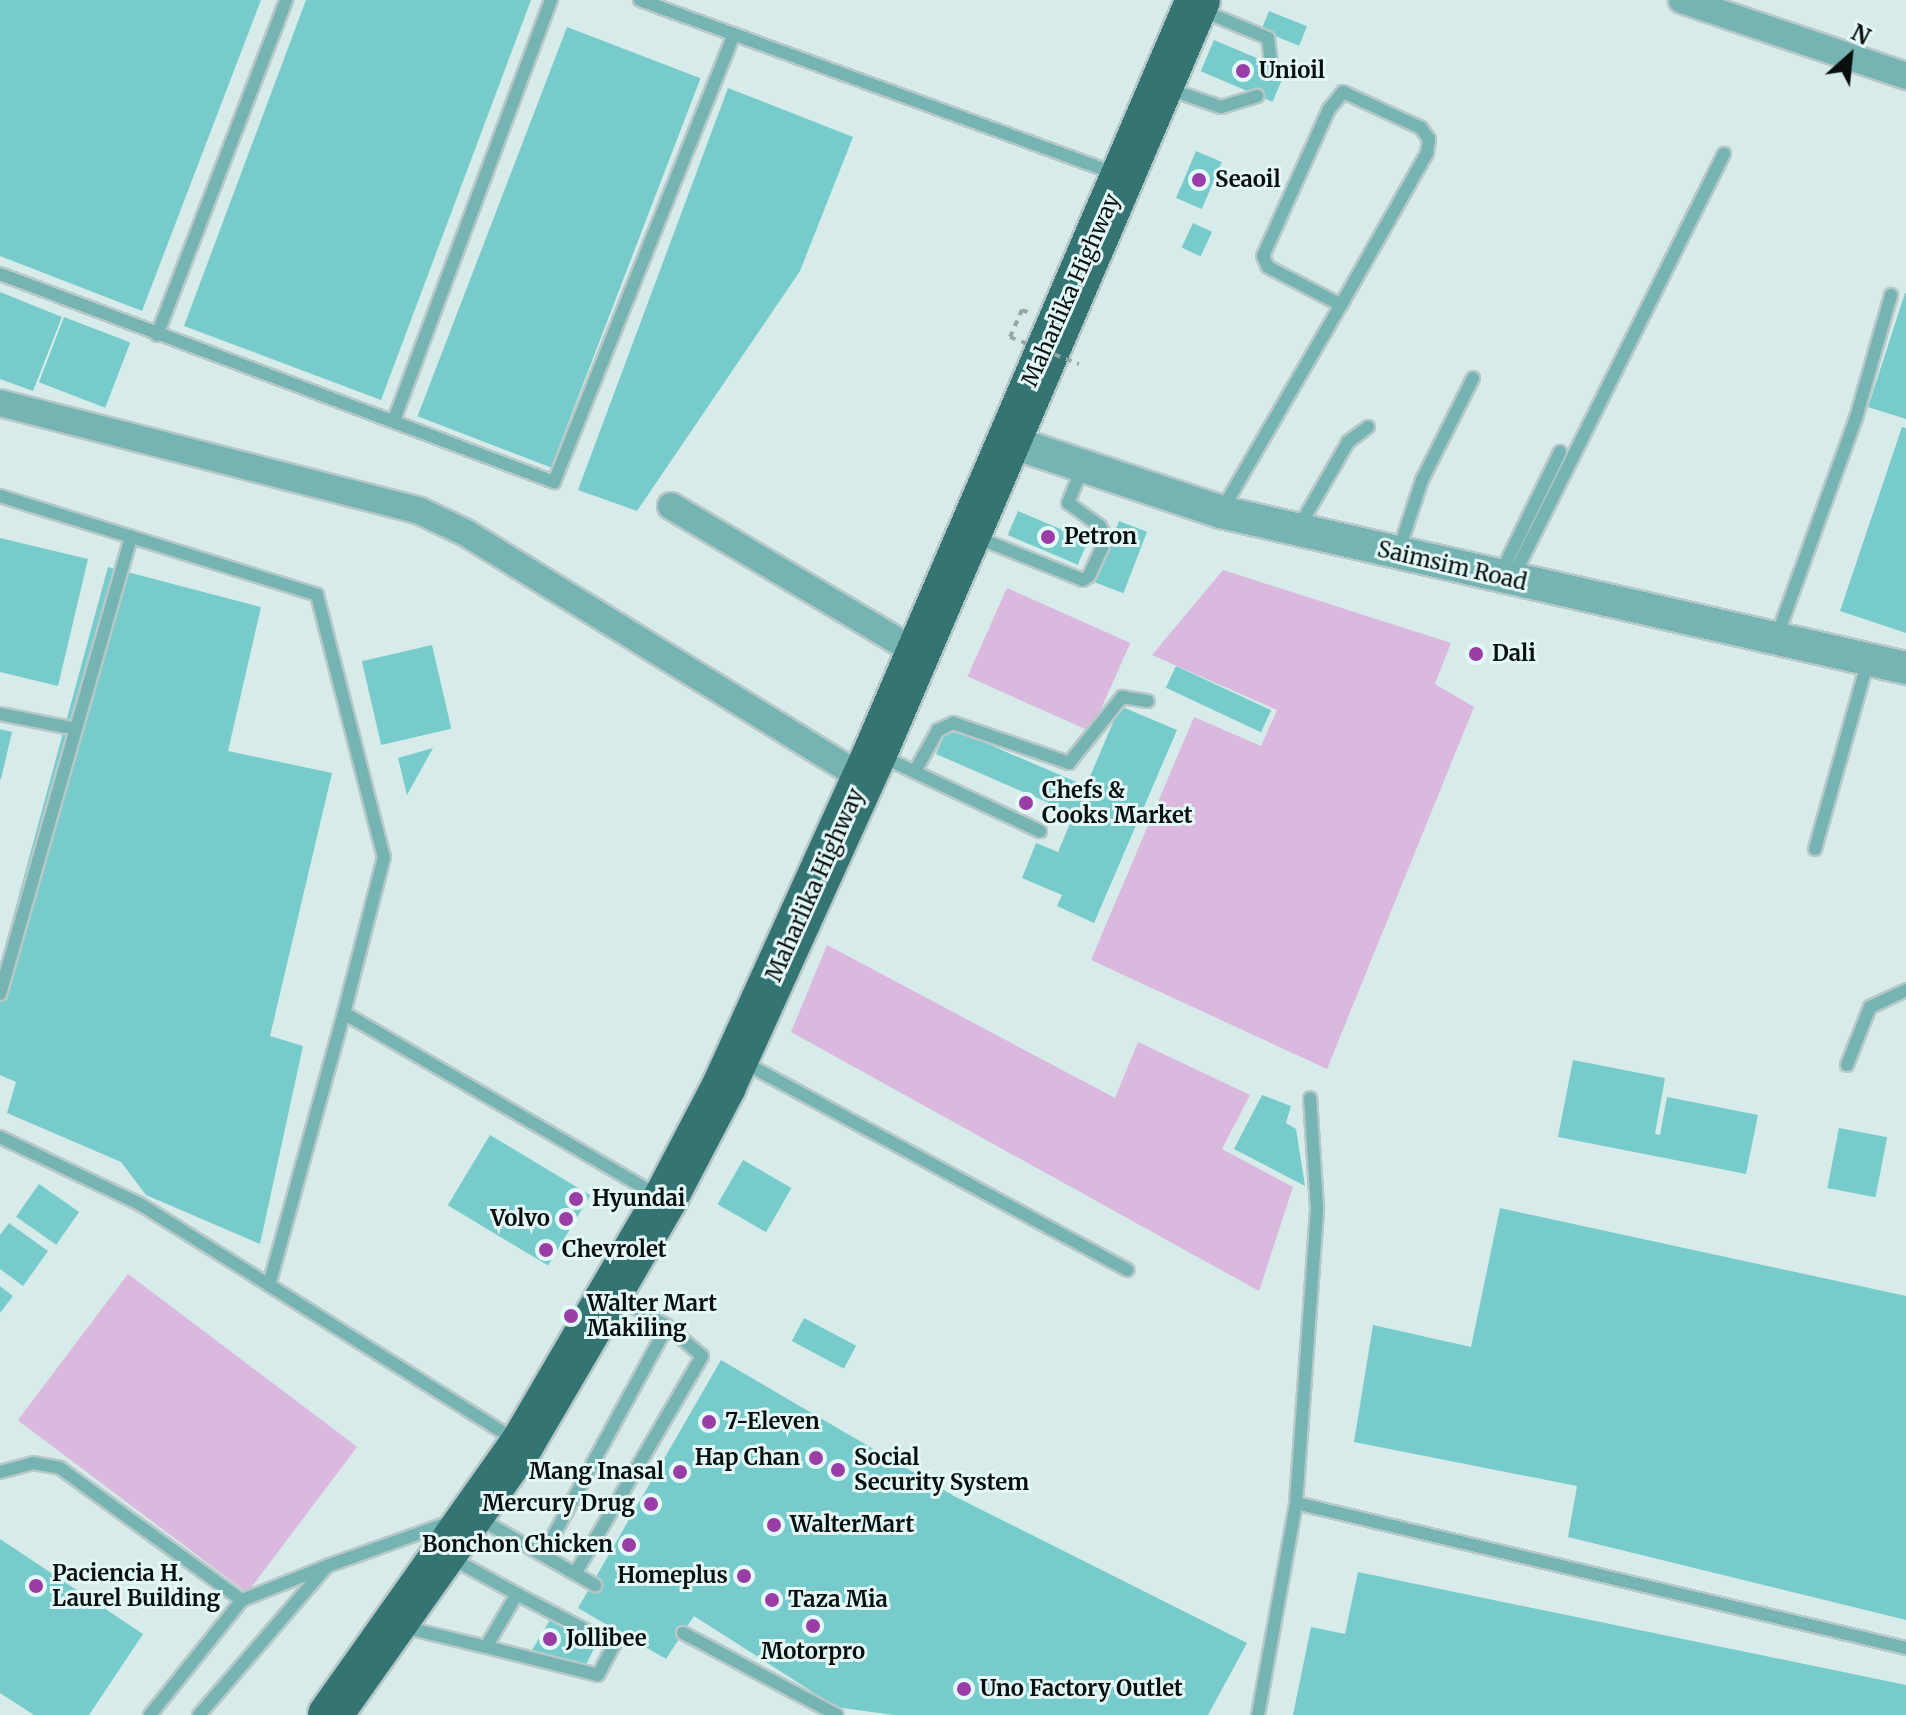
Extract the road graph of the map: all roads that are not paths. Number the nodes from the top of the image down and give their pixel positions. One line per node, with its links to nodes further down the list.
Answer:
1 (286, 0): 16 (lane)
2 (551, 0): 19 (lane)
3 (640, 0): 6 (lane)
4 (1682, 0): 8 (street)
5 (1196, 4): 7 (lane); 9 (highway, Maharlika Highway)
6 (734, 35): 12 (lane); 19 (lane)
7 (1271, 64)
8 (1906, 76)
9 (1160, 86): 10 (lane); 12 (highway, Maharlika Highway)
10 (1257, 96)
11 (1724, 154): 31 (lane)
12 (1121, 176): 21 (highway, Maharlika Highway)
13 (0, 274): 16 (lane)
14 (1891, 295): 32 (lane)
15 (1341, 305): 15 (lane); 26 (lane)
16 (157, 335): 19 (lane)
17 (1473, 378): 30 (lane)
18 (0, 403): 39 (street)
19 (394, 420)
20 (1368, 427): 27 (lane)
21 (1005, 440): 23 (street, Saimsim Road); 28 (highway, Maharlika Highway)
22 (1560, 452): 31 (lane)
23 (1082, 468): 26 (street, Saimsim Road); 28 (lane)
24 (0, 496): 29 (lane)
25 (671, 506): 33 (street)
26 (1221, 512): 27 (street, Saimsim Road)
27 (1298, 530): 30 (street, Saimsim Road)
28 (967, 533): 33 (highway, Maharlika Highway)
29 (131, 536): 38 (lane); 45 (lane)
30 (1399, 553): 31 (street, Saimsim Road)
31 (1505, 579): 32 (street, Saimsim Road)
32 (1776, 639): 34 (street, Saimsim Road)
33 (916, 652): 39 (highway, Maharlika Highway)
34 (1868, 660): 35 (street, Saimsim Road); 42 (lane)
35 (1906, 668)
36 (1148, 701): 40 (lane)
37 (0, 714): 38 (lane)
38 (76, 729): 44 (lane)
39 (869, 765): 40 (lane); 46 (highway, Maharlika Highway)
40 (915, 771): 41 (lane)
41 (1040, 831)
42 (1815, 849)
43 (1906, 990): 47 (lane)
44 (0, 994)
45 (344, 1013): 50 (lane); 52 (lane)
46 (736, 1058): 50 (highway, Maharlika Highway); 51 (lane)
47 (1847, 1065)
48 (1310, 1098): 57 (lane)
49 (0, 1137): 52 (lane)
50 (665, 1199): 53 (highway, Maharlika Highway)
51 (1127, 1270)
52 (269, 1285): 55 (lane)
53 (612, 1294): 54 (lane); 55 (highway, Maharlika Highway)
54 (667, 1326): 59 (lane); 62 (lane)
55 (522, 1444): 58 (highway, Maharlika Highway)
56 (0, 1472): 65 (lane)
57 (1296, 1503): 69 (lane); 74 (lane)
58 (473, 1515): 59 (lane); 60 (highway, Maharlika Highway); 61 (lane)
59 (544, 1553): 62 (lane)
60 (445, 1555): 64 (lane); 66 (highway, Maharlika Highway)
61 (327, 1566): 65 (lane); 71 (lane)
62 (576, 1572): 63 (lane)
63 (595, 1585)
64 (517, 1594): 68 (lane); 68 (lane)
65 (242, 1600): 70 (lane)
66 (396, 1626): 68 (lane); 72 (highway, Maharlika Highway)
67 (683, 1633): 73 (lane)
68 (486, 1647)
69 (1906, 1648)
70 (150, 1715)
71 (199, 1715)
72 (330, 1715)
73 (837, 1715)
74 (1258, 1715)

